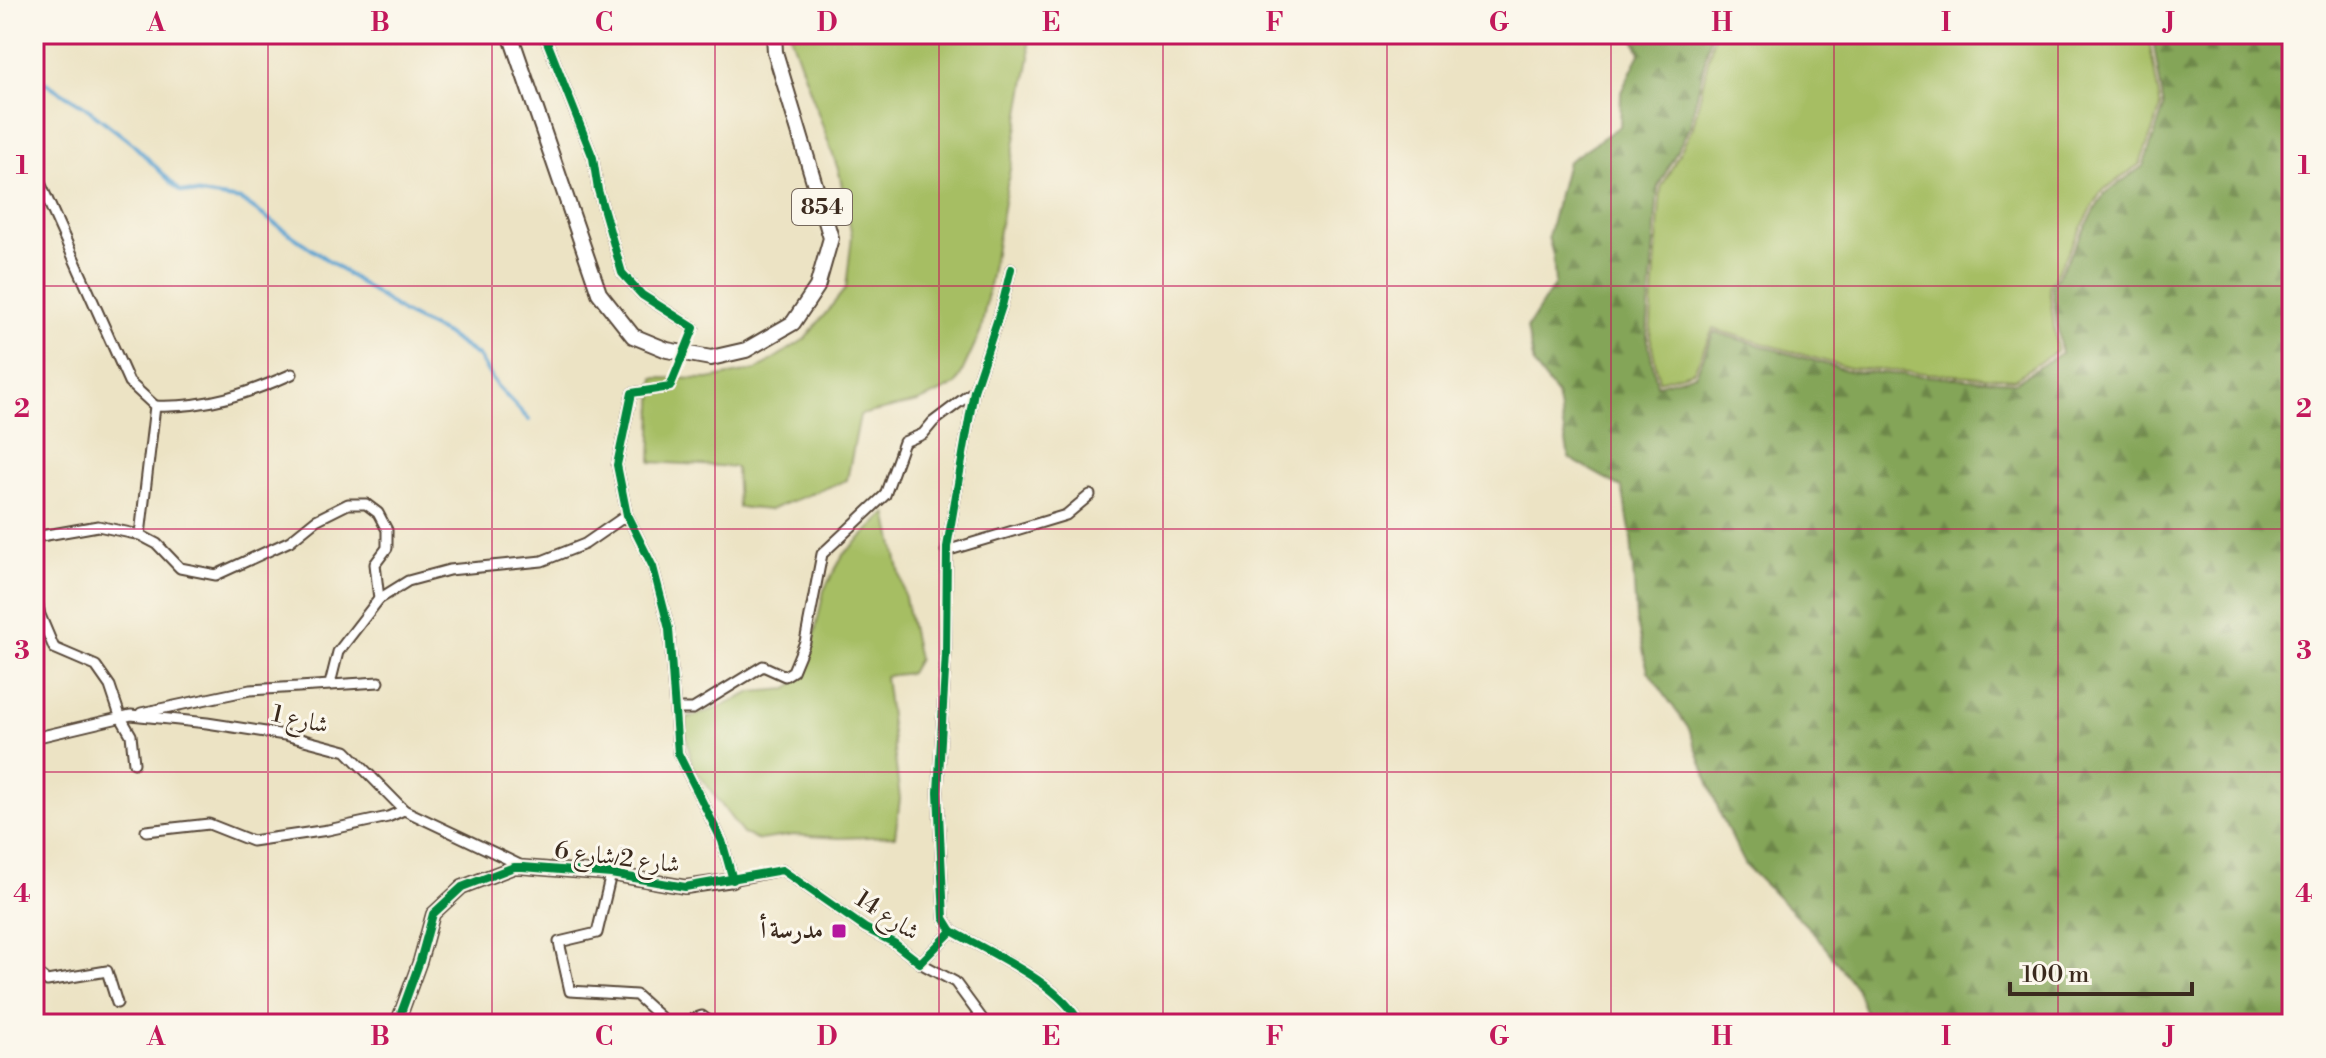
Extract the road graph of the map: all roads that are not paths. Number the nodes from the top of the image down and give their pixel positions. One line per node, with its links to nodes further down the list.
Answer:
1 (510, 34): 3 (main road, 854)
2 (544, 34): 6 (street)
3 (774, 34)
4 (41, 185): 10 (street)
5 (1011, 269): 9 (street)
6 (694, 328)
7 (292, 374): 10 (street)
8 (670, 387): 12 (street)
9 (974, 391): 15 (street); 20 (street)
10 (155, 406): 13 (street)
11 (1090, 495): 15 (street)
12 (627, 515): 17 (street); 20 (street)
13 (140, 535): 14 (street); 17 (street)
14 (34, 540)
15 (946, 551): 30 (street)
16 (34, 587): 22 (street)
17 (379, 599): 19 (street)
18 (379, 682): 19 (street)
19 (330, 684): 21 (street)
20 (676, 709): 29 (street)
21 (131, 715): 22 (street, شارع 1); 25 (street, شارع 1)
22 (120, 716): 23 (street, شارع 1); 24 (street)
23 (34, 738)
24 (134, 763)
25 (404, 810): 26 (street); 27 (street, شارع 1)
26 (146, 831)
27 (523, 867): 28 (street, شارع 2/شارع 6); 34 (street, شارع 2/شارع 6)
28 (611, 874): 29 (street, شارع 2/شارع 6); 35 (street)
29 (733, 880): 31 (street, شارع 14)
30 (952, 931): 31 (street, شارع 14); 39 (street, شارع 14)
31 (920, 963): 38 (street)
32 (34, 971): 33 (street)
33 (117, 1003)
34 (397, 1024)
35 (668, 1024)
36 (678, 1024): 37 (street)
37 (713, 1024)
38 (986, 1024)
39 (1080, 1024)

